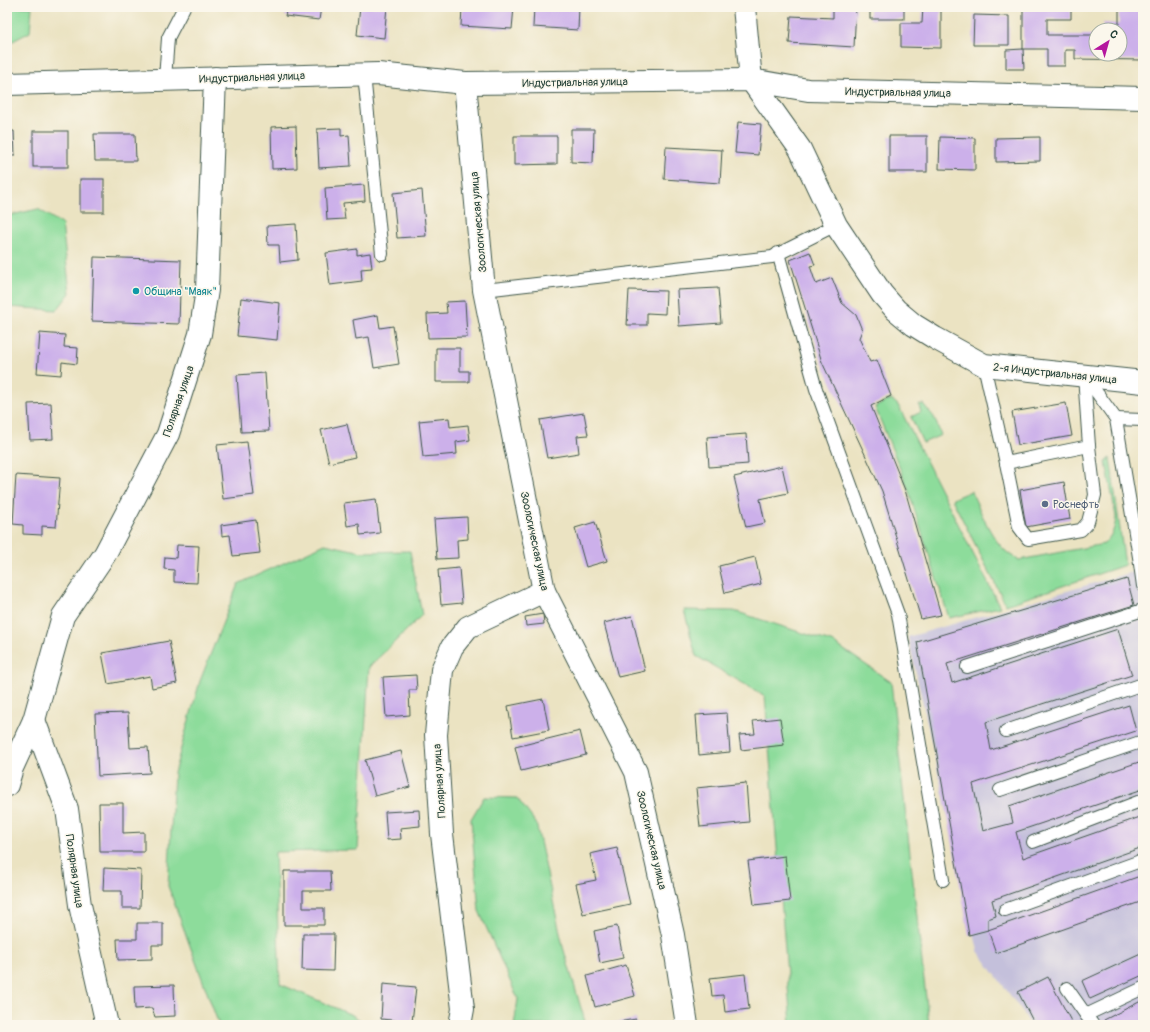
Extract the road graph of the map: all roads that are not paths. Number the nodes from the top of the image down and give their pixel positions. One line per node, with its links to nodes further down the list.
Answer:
1 (184, 7): 5 (lane)
2 (744, 7): 6 (street)
3 (364, 74): 4 (street, Индустриальная улица); 7 (street, Индустриальная улица); 11 (lane)
4 (214, 78): 5 (street, Индустриальная улица); 26 (street, Полярная улица)
5 (165, 79): 8 (street, Индустриальная улица)
6 (751, 80): 7 (street, Индустриальная улица); 9 (street, Индустриальная улица); 10 (street, 2-я Индустриальная улица)
7 (465, 83): 13 (street, Зоологическая улица)
8 (7, 84)
9 (1143, 98)
10 (836, 225): 12 (lane); 14 (street, 2-я Индустриальная улица)
11 (382, 254)
12 (778, 254): 13 (lane); 34 (lane)
13 (484, 290): 22 (street, Зоологическая улица)
14 (984, 365): 15 (street, 2-я Индустриальная улица); 20 (lane)
15 (1084, 375): 16 (street, 2-я Индустриальная улица); 17 (lane); 19 (lane)
16 (1143, 382)
17 (1116, 419): 18 (lane); 21 (lane)
18 (1143, 420)
19 (1088, 446): 20 (lane); 20 (lane)
20 (1006, 463)
21 (1143, 586)
22 (544, 591): 40 (street, Полярная улица); 41 (street, Зоологическая улица)
23 (1143, 610): 24 (lane)
24 (967, 667)
25 (1143, 684): 27 (lane)
26 (34, 720): 29 (street, Полярная улица); 39 (street, Полярная улица)
27 (1006, 731)
28 (1143, 741): 30 (lane)
29 (7, 785)
30 (1000, 790)
31 (1143, 800): 32 (lane)
32 (1032, 842)
33 (1143, 860): 35 (lane)
34 (943, 880)
35 (1005, 910)
36 (1067, 988): 38 (lane)
37 (1143, 988): 38 (lane)
38 (1086, 1015): 42 (lane)
39 (107, 1025)
40 (460, 1025)
41 (686, 1025)
42 (1093, 1025)

